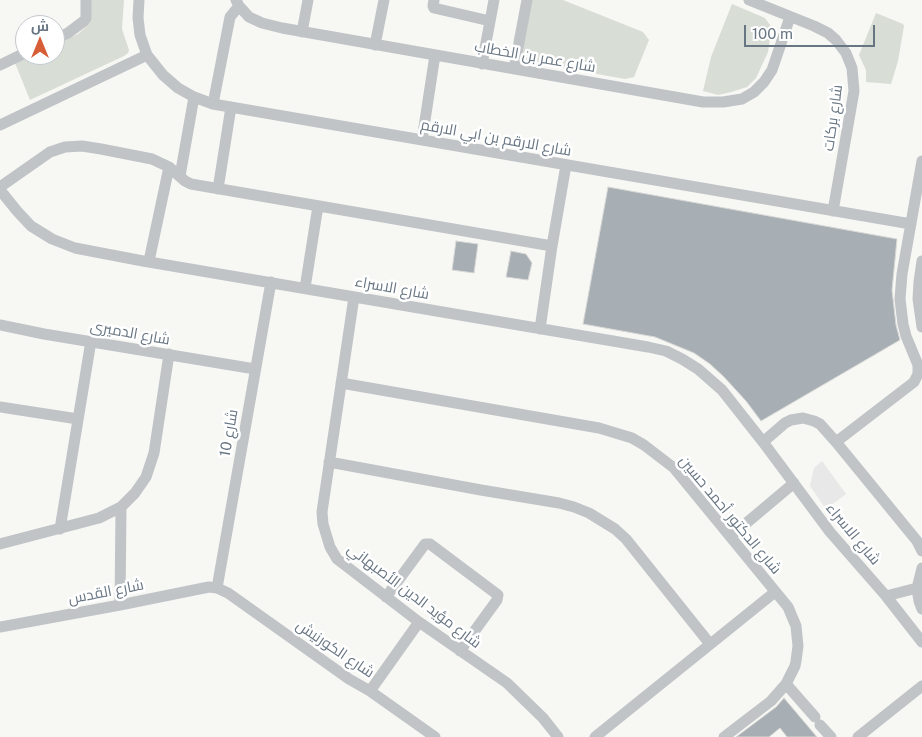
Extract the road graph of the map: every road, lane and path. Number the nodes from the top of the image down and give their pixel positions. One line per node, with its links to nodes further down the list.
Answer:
1 (86, 0): 13 (street)
2 (139, 0): 15 (street, شارع الارقم بن ابي الارقم)
3 (308, 0): 12 (street)
4 (384, 0): 14 (street)
5 (434, 0): 11 (street)
6 (494, 0): 11 (street)
7 (527, 0): 20 (street)
8 (749, 0): 10 (street, شارع بركات)
9 (238, 3): 12 (street, شارع عمر بن الخطاب); 22 (street)
10 (790, 17): 20 (street, شارع عمر بن الخطاب); 33 (street, شارع بركات)
11 (490, 21): 19 (street)
12 (302, 32): 14 (street, شارع عمر بن الخطاب)
13 (65, 34)
14 (375, 45): 16 (street, شارع عمر بن الخطاب)
15 (147, 55): 21 (street, شارع الارقم بن ابي الارقم); 24 (street)
16 (435, 55): 19 (street, شارع عمر بن الخطاب); 25 (street)
17 (15, 57): 18 (street)
18 (0, 64)
19 (482, 64): 20 (street, شارع عمر بن الخطاب)
20 (514, 69)
21 (194, 97): 22 (street, شارع الارقم بن ابي الارقم); 29 (street)
22 (213, 104): 23 (street, شارع الارقم بن ابي الارقم)
23 (231, 107): 25 (street, شارع الارقم بن ابي الارقم); 31 (street)
24 (0, 125)
25 (422, 140): 27 (street, شارع الارقم بن ابي الارقم)
26 (922, 161): 34 (street)
27 (566, 165): 33 (street, شارع الارقم بن ابي الارقم); 35 (street)
28 (169, 167): 29 (street); 30 (street); 36 (street)
29 (180, 176): 31 (street)
30 (0, 188): 36 (street, شارع الاسراء)
31 (218, 189): 32 (street)
32 (318, 206): 35 (street); 39 (street)
33 (833, 211): 34 (street, شارع الارقم بن ابي الارقم)
34 (911, 224): 47 (street)
35 (552, 246): 43 (street)
36 (149, 261): 38 (street, شارع الاسراء)
37 (922, 261): 42 (street)
38 (271, 282): 39 (street, شارع الاسراء); 46 (street, شارع 10)
39 (305, 288): 40 (street, شارع الاسراء)
40 (354, 296): 43 (street, شارع الاسراء); 48 (street, شارع مؤيد الدين الأصبهاني)
41 (0, 325): 44 (street, شارع الدميرى)
42 (922, 327)
43 (540, 329): 51 (street, شارع الاسراء)
44 (91, 341): 45 (street, شارع الدميرى); 50 (street)
45 (169, 354): 46 (street, شارع الدميرى); 55 (street)
46 (255, 369): 61 (street, شارع 10)
47 (920, 375): 52 (street)
48 (341, 383): 53 (street, شارع مؤيد الدين الأصبهاني); 57 (street, شارع الدكتور أحمد حسين)
49 (0, 407): 50 (street)
50 (78, 419): 56 (street)
51 (763, 442): 52 (street); 54 (street, شارع الاسراء)
52 (836, 442): 59 (street)
53 (329, 462): 65 (street, شارع مؤيد الدين الأصبهاني); 71 (street)
54 (794, 483): 57 (street); 64 (street, شارع الاسراء)
55 (121, 507): 56 (street); 66 (street)
56 (60, 529): 58 (street)
57 (731, 536): 63 (street, شارع الدكتور أحمد حسين)
58 (0, 544)
59 (922, 551)
60 (922, 568): 62 (street)
61 (217, 588): 66 (street, شارع القدس); 75 (street, شارع الكورنيش)
62 (917, 588): 64 (street); 67 (street)
63 (775, 592): 71 (street); 73 (street, شارع الدكتور أحمد حسين)
64 (886, 596): 70 (street, شارع الاسراء)
65 (386, 597): 68 (street, شارع مؤيد الدين الأصبهاني); 72 (street)
66 (120, 605): 69 (street, شارع القدس)
67 (922, 609)
68 (419, 622): 72 (street, شارع مؤيد الدين الأصبهاني); 75 (street)
69 (0, 627)
70 (922, 642)
71 (710, 644): 79 (street)
72 (460, 651): 78 (street, شارع مؤيد الدين الأصبهاني)
73 (786, 684): 80 (street, شارع الدكتور أحمد حسين); 81 (street)
74 (922, 686): 76 (street)
75 (370, 691): 77 (street, شارع الكورنيش)
76 (871, 733): 82 (street)
77 (435, 737)
78 (558, 737)
79 (595, 737)
80 (724, 737)
81 (831, 737)
82 (858, 737)

